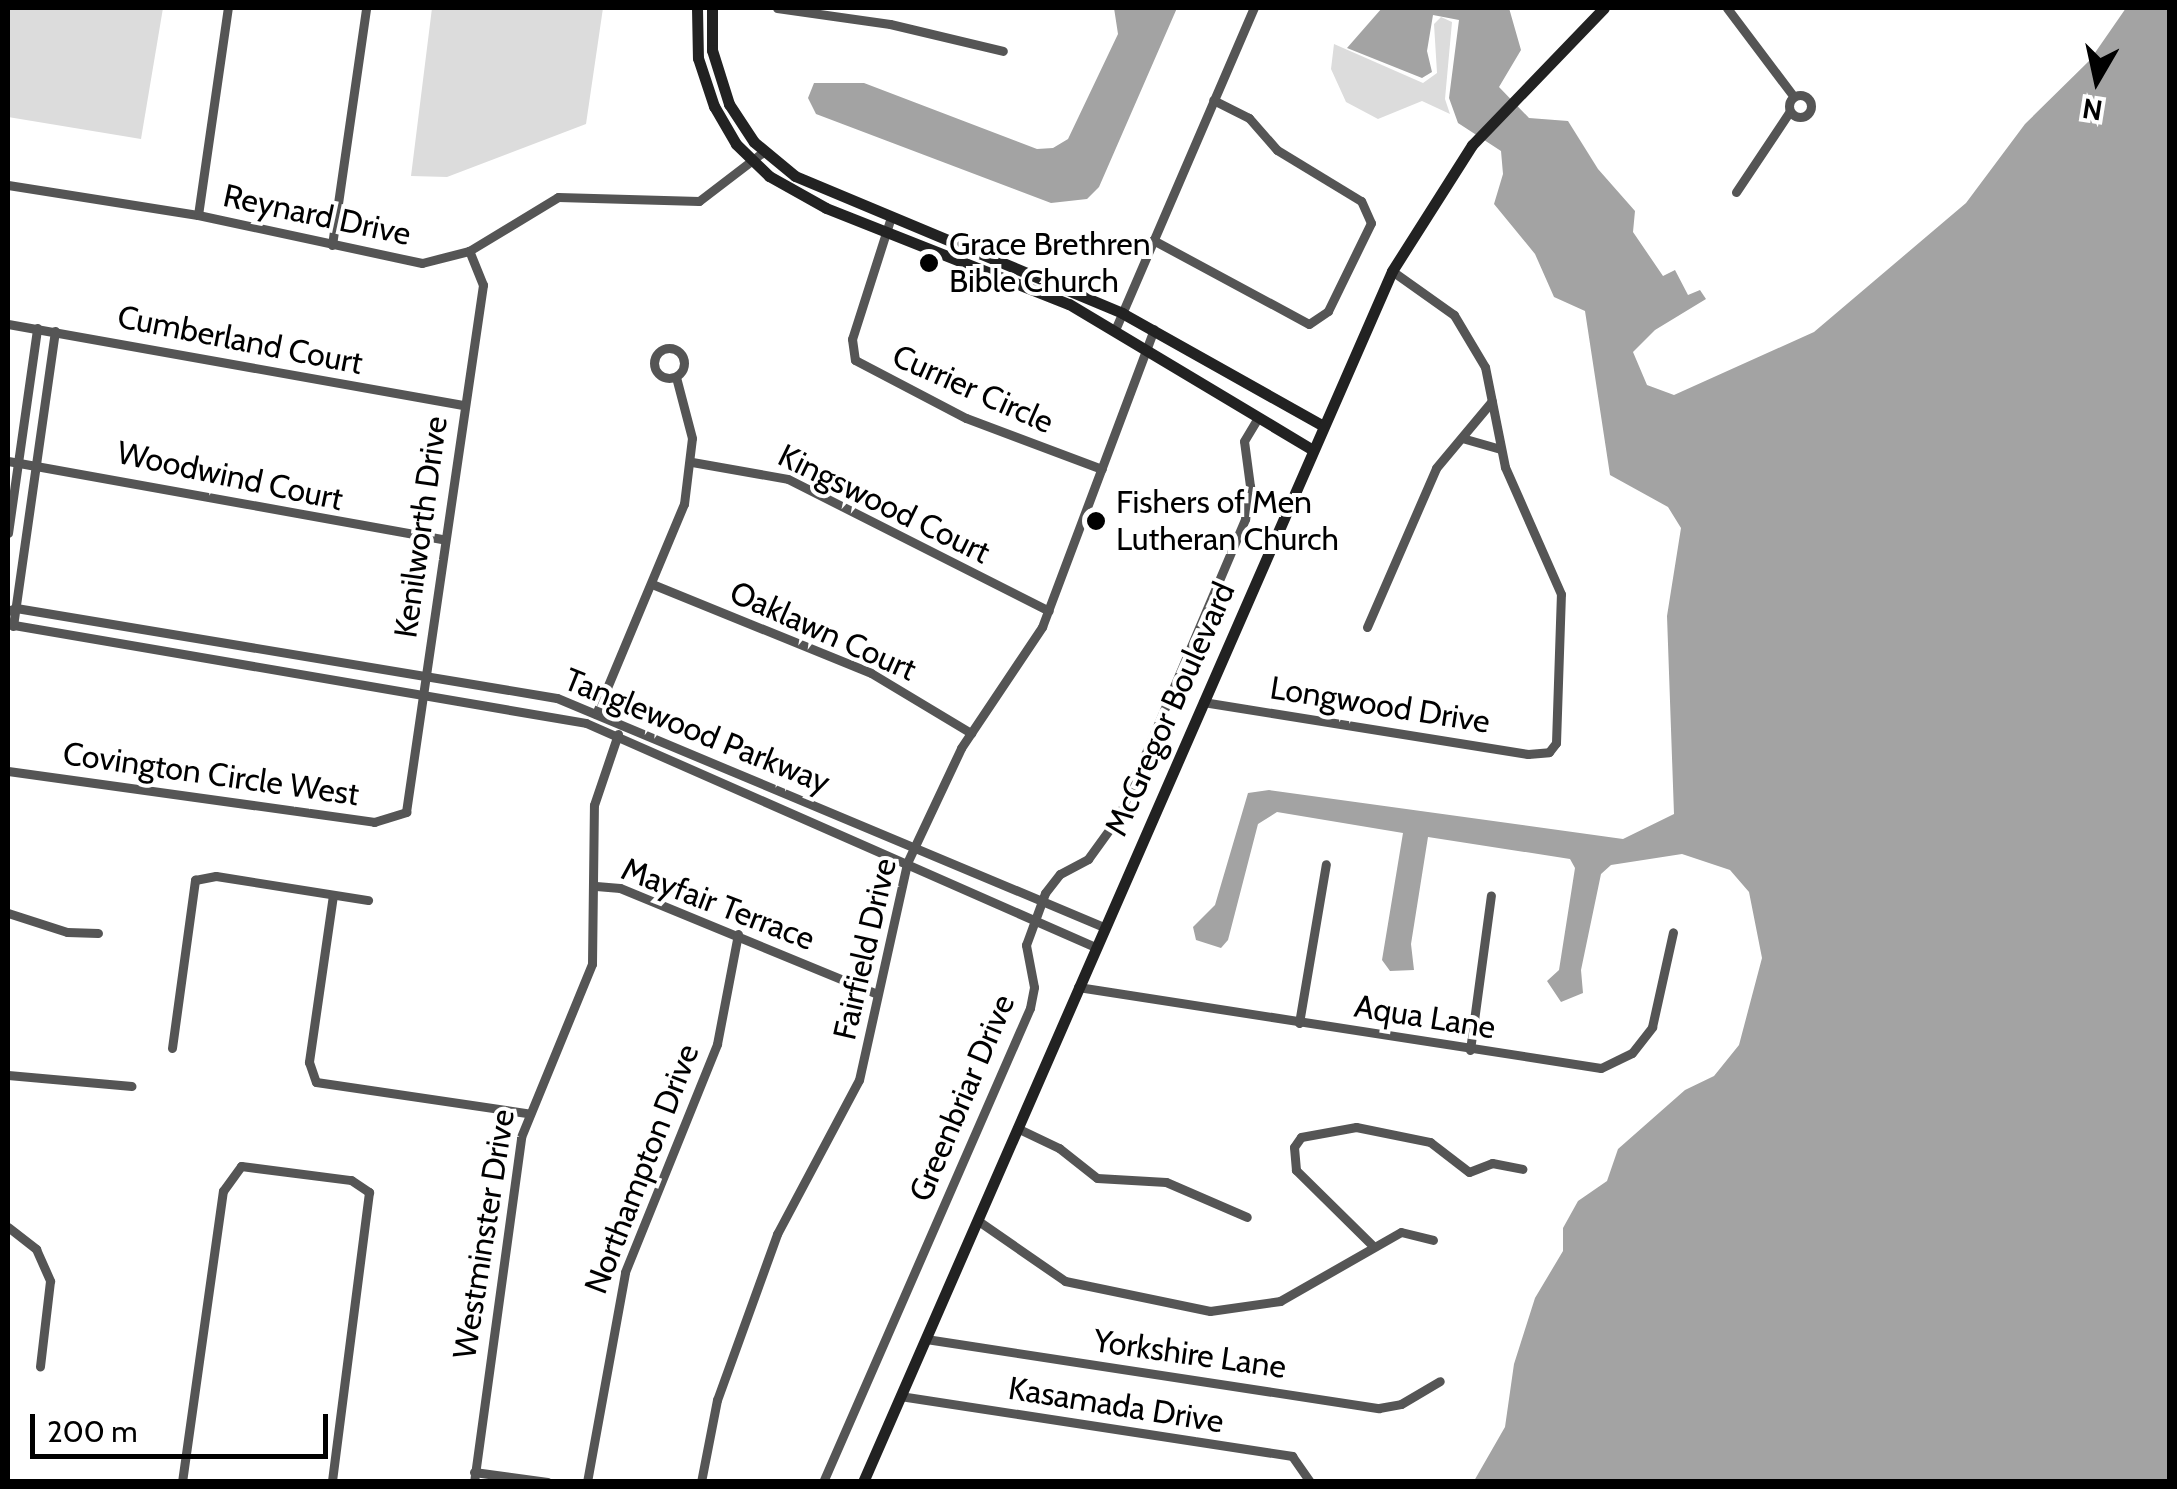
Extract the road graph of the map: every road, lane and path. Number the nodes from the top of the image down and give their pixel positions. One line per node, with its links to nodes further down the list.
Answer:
1 (228, 8): 17 (street)
2 (366, 8): 21 (street)
3 (697, 8): 14 (main road)
4 (712, 8): 13 (main road)
5 (777, 8): 9 (street)
6 (1254, 8): 11 (street)
7 (1604, 8): 23 (main road, McGregor Boulevard)
8 (1727, 8): 10 (street)
9 (1003, 51)
10 (1794, 97): 12 (street); 12 (street)
11 (1213, 100): 20 (street); 20 (street)
12 (1790, 112): 16 (street)
13 (764, 152): 14 (street, Reynard Drive); 18 (main road)
14 (753, 162): 19 (main road); 22 (street, Reynard Drive)
15 (8, 185): 17 (street, Reynard Drive)
16 (1736, 192)
17 (198, 215): 21 (street, Reynard Drive)
18 (890, 217): 19 (street, Currier Circle); 24 (main road)
19 (886, 230): 29 (main road); 42 (street, Currier Circle)
20 (1153, 240): 24 (street)
21 (332, 246): 22 (street, Reynard Drive)
22 (470, 251): 33 (street, Kenilworth Drive)
23 (1392, 271): 32 (street); 35 (main road, McGregor Boulevard)
24 (1122, 314): 27 (main road); 29 (street)
25 (8, 324): 26 (street, Cumberland Court)
26 (36, 328): 28 (street, Cumberland Court); 39 (street)
27 (1154, 329): 30 (street, Fairfield Drive); 35 (main road)
28 (56, 330): 33 (street, Cumberland Court); 41 (street, Tanglewood Parkway)
29 (1115, 330): 30 (main road)
30 (1145, 348): 34 (main road); 42 (street, Fairfield Drive)
31 (676, 377): 40 (street)
32 (1492, 400): 36 (street); 37 (street)
33 (463, 405): 44 (street, Kenilworth Drive)
34 (1258, 418): 38 (main road); 71 (street, Greenbriar Drive)
35 (1323, 426): 38 (main road, McGregor Boulevard)
36 (1462, 438): 37 (street); 49 (street)
37 (1500, 449): 56 (street, Longwood Drive)
38 (1312, 450): 56 (main road, McGregor Boulevard)
39 (12, 461): 41 (street, Woodwind Court); 43 (street)
40 (692, 462): 45 (street); 47 (street, Kingswood Court)
41 (36, 466): 44 (street, Woodwind Court); 46 (street, Tanglewood Parkway)
42 (1102, 469): 47 (street, Fairfield Drive)
43 (8, 532)
44 (443, 539): 54 (street, Kenilworth Drive)
45 (652, 584): 57 (street); 60 (street, Oaklawn Court)
46 (12, 610): 48 (street, Tanglewood Parkway); 50 (street, Tanglewood Parkway)
47 (1049, 611): 60 (street, Fairfield Drive)
48 (10, 625): 51 (street, Tanglewood Parkway)
49 (1367, 627)
50 (152, 630): 51 (street); 52 (street, Tanglewood Parkway)
51 (148, 647): 53 (street, Tanglewood Parkway)
52 (287, 657): 53 (street); 54 (street, Tanglewood Parkway)
53 (285, 673): 55 (street, Tanglewood Parkway)
54 (427, 678): 55 (street, Kenilworth Drive); 57 (street, Tanglewood Parkway)
55 (424, 694): 59 (street, Tanglewood Parkway); 63 (street, Kenilworth Drive)
56 (1203, 702): 74 (main road, McGregor Boulevard)
57 (596, 712): 58 (street, Tanglewood Parkway); 59 (street)
58 (623, 722): 61 (street, Westminster Drive); 64 (street, Tanglewood Parkway)
59 (592, 726): 61 (street, Tanglewood Parkway)
60 (970, 734): 64 (street, Fairfield Drive)
61 (617, 736): 65 (street, Tanglewood Parkway); 67 (street, Westminster Drive)
62 (8, 771): 63 (street, Covington Circle West)
63 (405, 813)
64 (914, 848): 65 (street, Fairfield Drive); 71 (street, Tanglewood Parkway)
65 (907, 863): 73 (street, Tanglewood Parkway); 80 (street, Fairfield Drive)
66 (1326, 864): 81 (street)
67 (596, 886): 77 (street, Mayfair Terrace); 86 (street, Westminster Drive)
68 (1491, 894): 83 (street)
69 (333, 895): 70 (street); 82 (street); 86 (street)
70 (368, 900)
71 (1042, 903): 73 (street, Greenbriar Drive); 74 (street, Tanglewood Parkway)
72 (8, 913): 76 (street)
73 (1035, 920): 78 (street, Tanglewood Parkway); 104 (street, Greenbriar Drive)
74 (1104, 927): 78 (main road, McGregor Boulevard)
75 (1673, 932): 83 (street, Aqua Lane)
76 (98, 933)
77 (738, 934): 80 (street, Mayfair Terrace); 102 (street, Northampton Drive)
78 (1095, 947): 79 (main road, McGregor Boulevard)
79 (1078, 988): 81 (street, Aqua Lane); 87 (main road, McGregor Boulevard)
80 (877, 994): 103 (street, Fairfield Drive)
81 (1299, 1023): 83 (street, Aqua Lane)
82 (172, 1048)
83 (1470, 1050)
84 (8, 1075): 85 (street)
85 (132, 1086)
86 (527, 1112): 98 (street, Westminster Drive)
87 (1017, 1128): 89 (street); 90 (main road, McGregor Boulevard)
88 (1522, 1170): 93 (street)
89 (1246, 1217)
90 (977, 1220): 93 (street); 94 (main road, McGregor Boulevard)
91 (8, 1227): 95 (street)
92 (1433, 1240): 93 (street)
93 (1372, 1245)
94 (926, 1338): 96 (street, Yorkshire Lane); 97 (main road, McGregor Boulevard)
95 (40, 1366)
96 (1440, 1381)
97 (900, 1396): 105 (main road, McGregor Boulevard); 106 (street, Kasamada Drive)
98 (474, 1477): 101 (street)
99 (182, 1482): 100 (street)
100 (332, 1482)
101 (547, 1482)
102 (587, 1482)
103 (701, 1482)
104 (823, 1482)
105 (863, 1482)
106 (1310, 1482)

